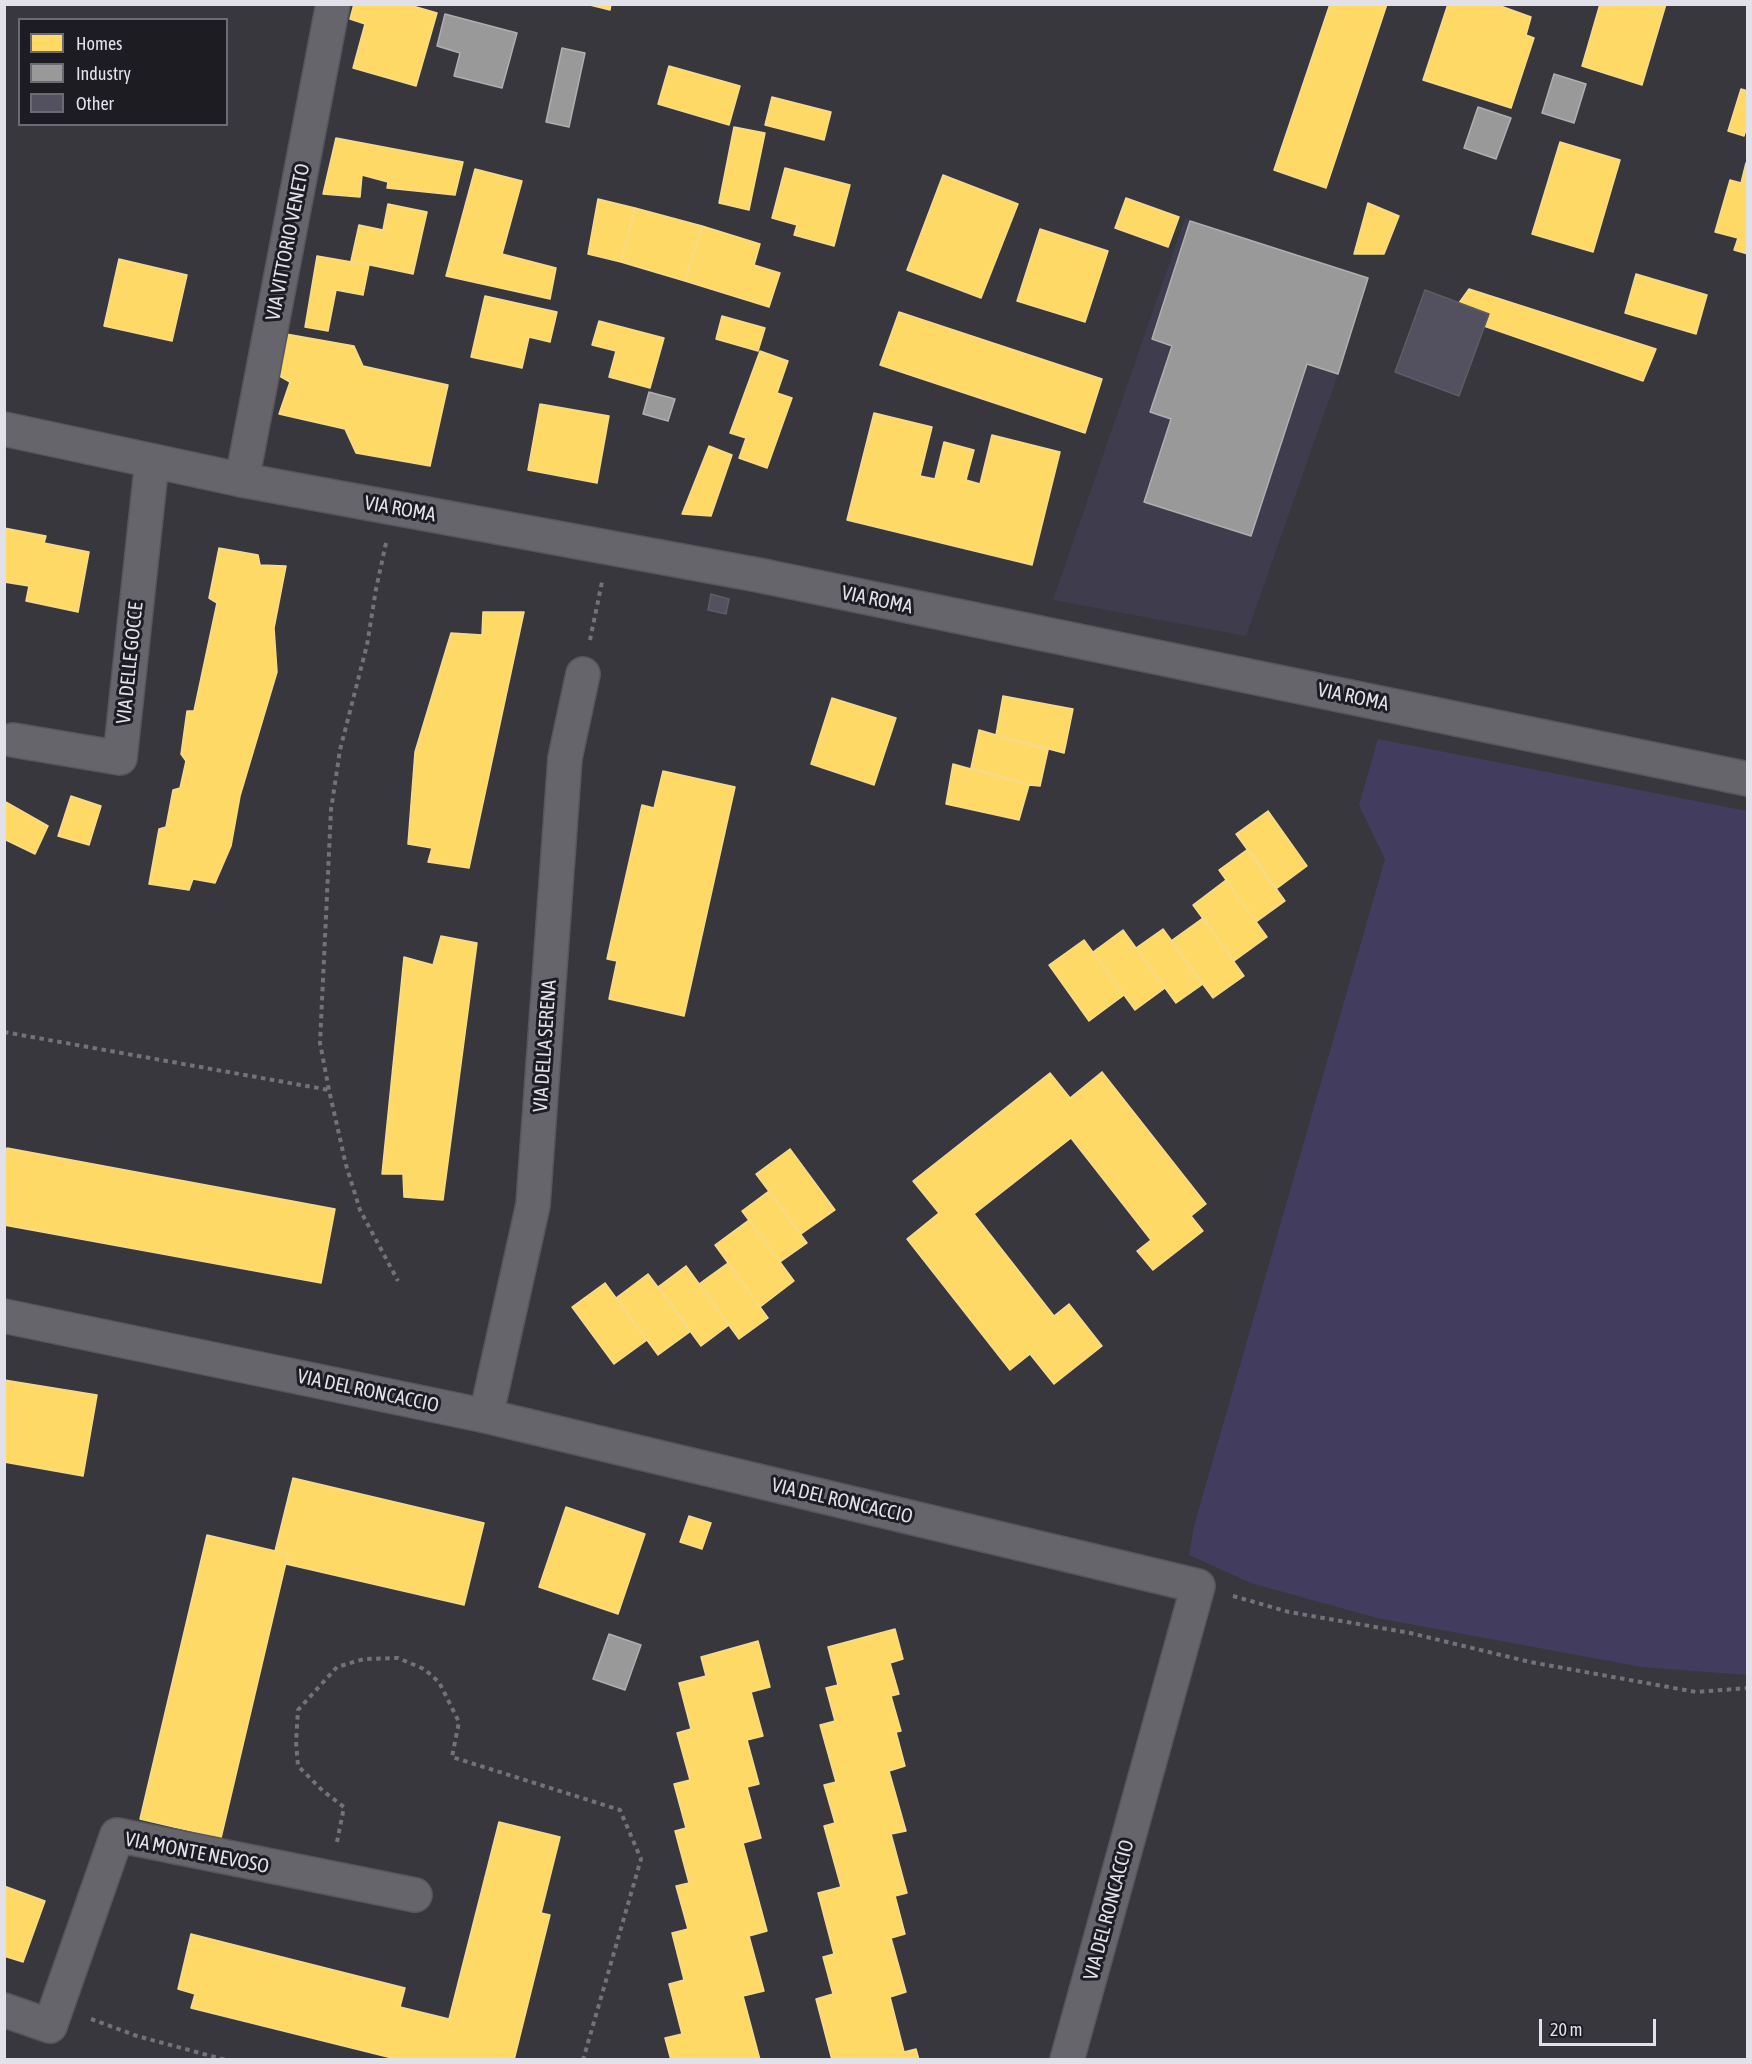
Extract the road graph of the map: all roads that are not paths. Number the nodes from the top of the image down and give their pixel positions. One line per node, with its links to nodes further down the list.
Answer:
1 (333, 4): 4 (street, VIA VITTORIO VENETO)
2 (4, 429): 3 (street, VIA ROMA)
3 (152, 461): 4 (street, VIA ROMA); 6 (street, VIA DELLE GOCCE)
4 (242, 480): 7 (street, VIA ROMA)
5 (582, 674): 9 (street, VIA DELLA SERENA)
6 (13, 740)
7 (1748, 779)
8 (4, 1316): 9 (street, VIA DEL RONCACCIO)
9 (486, 1416): 12 (street, VIA DEL RONCACCIO)
10 (415, 1895): 11 (street, VIA MONTE NEVOSO)
11 (4, 2010)
12 (1067, 2060)

